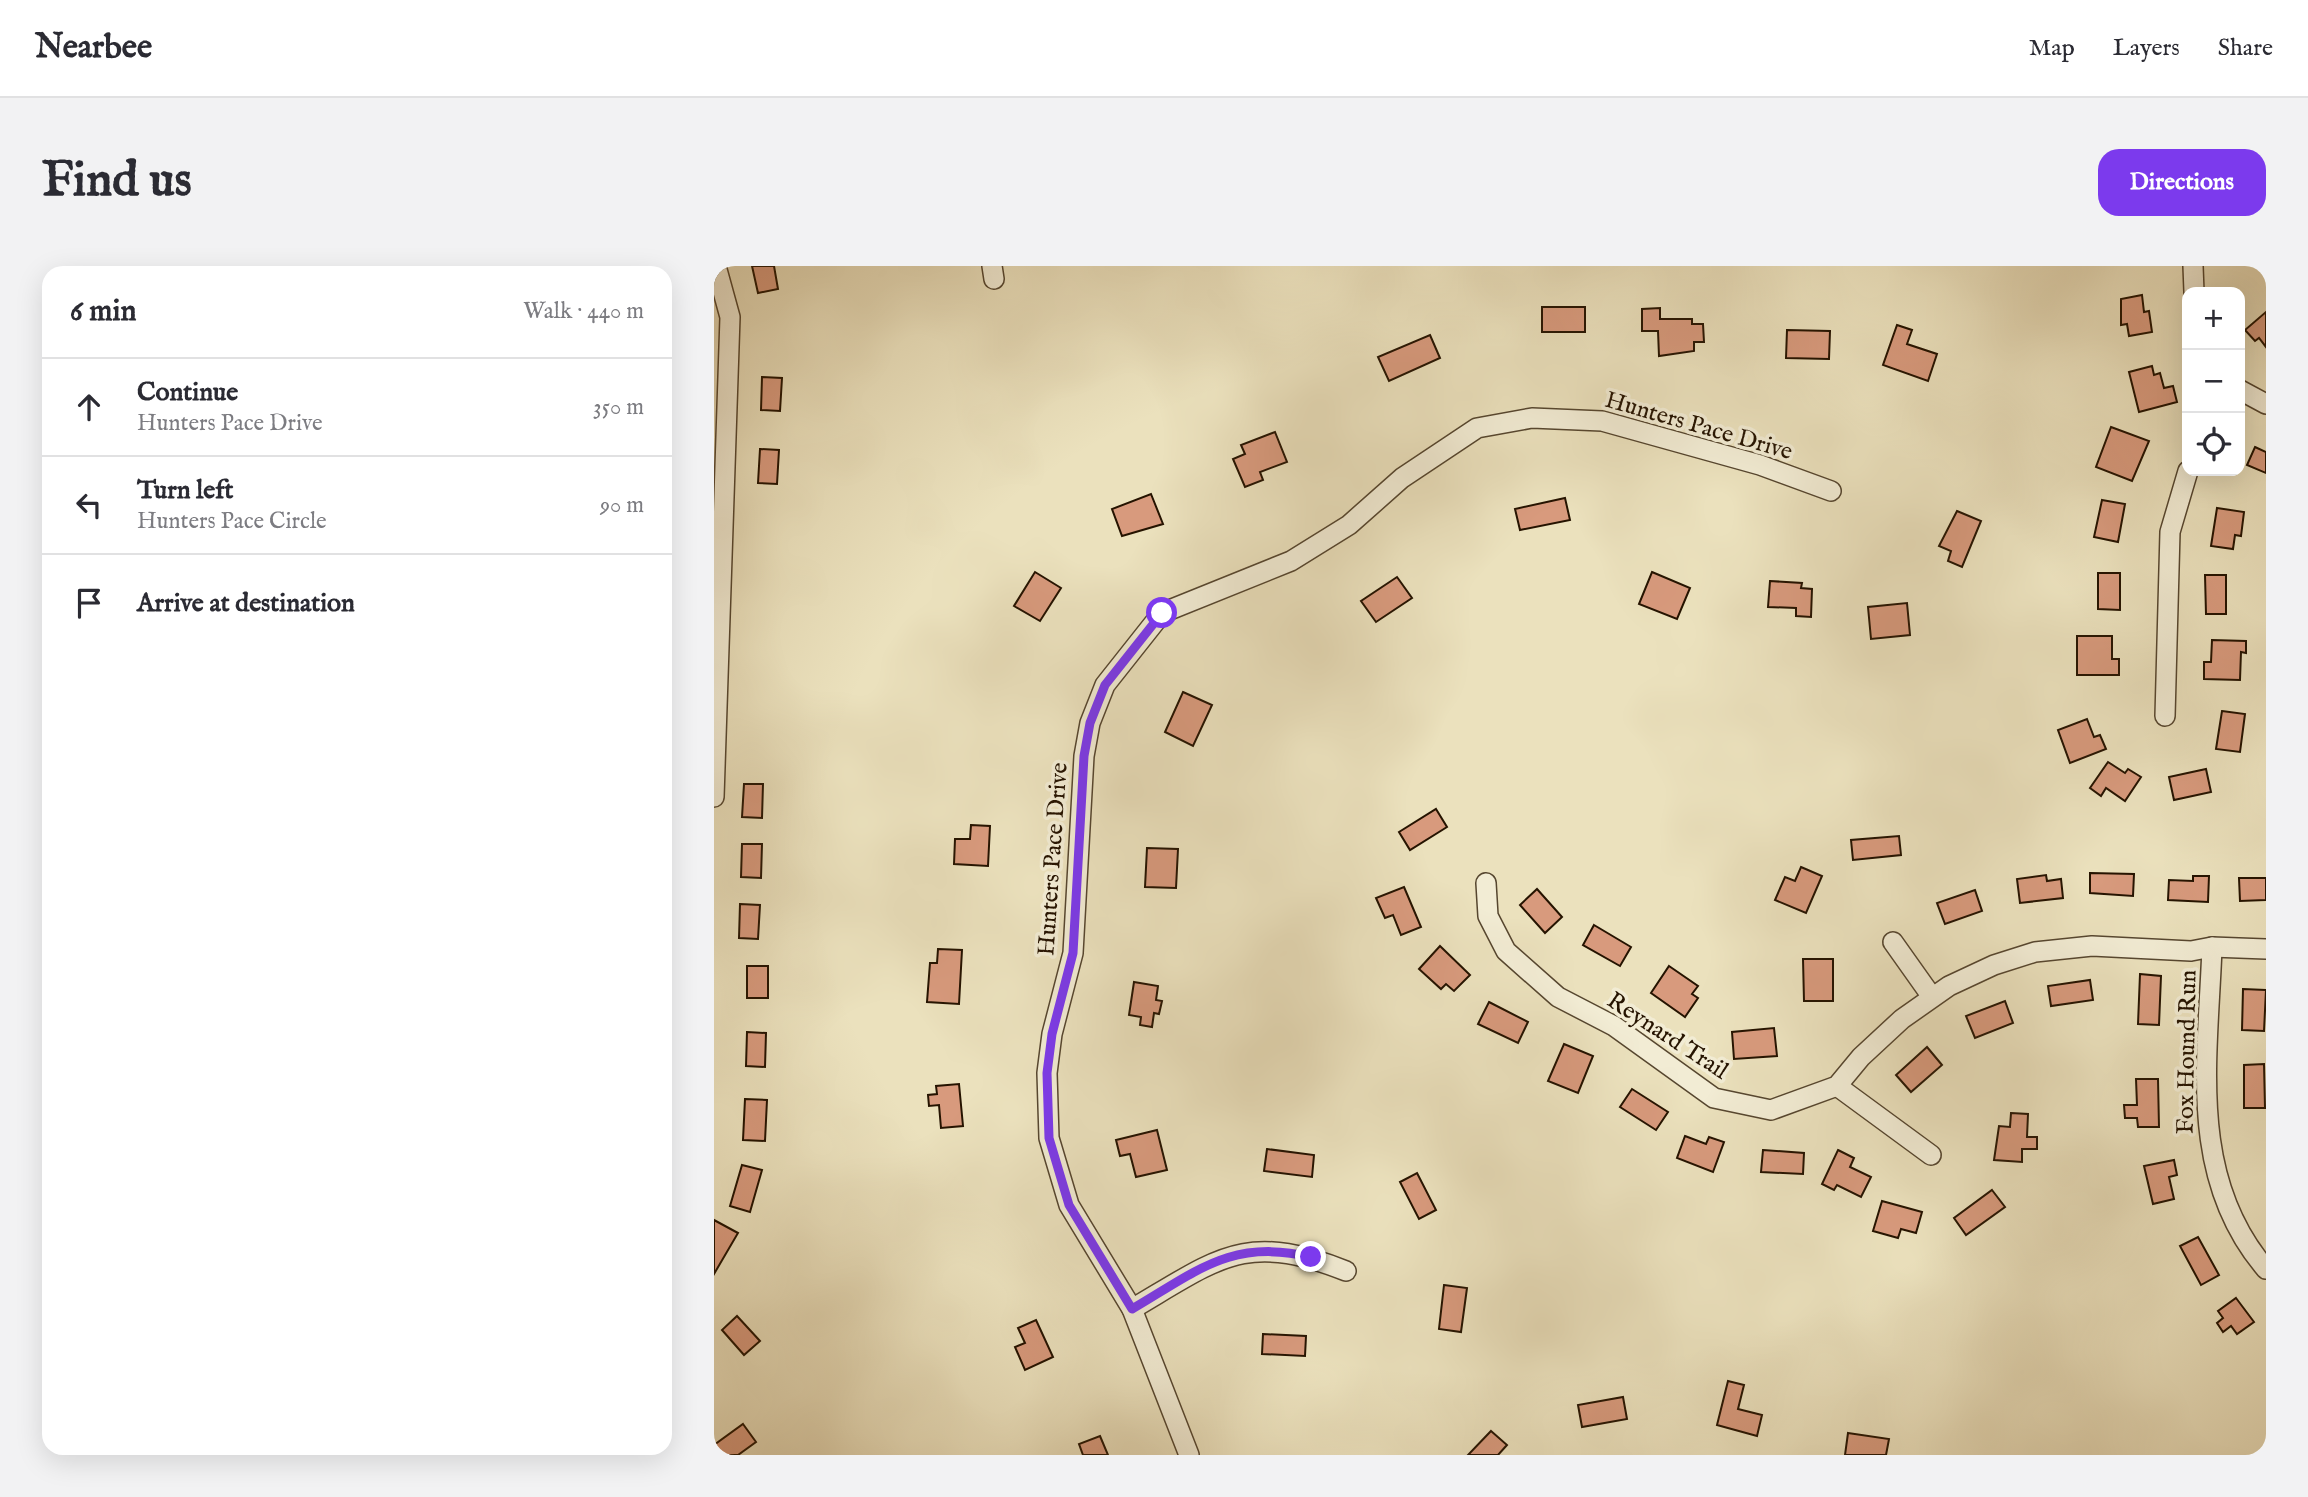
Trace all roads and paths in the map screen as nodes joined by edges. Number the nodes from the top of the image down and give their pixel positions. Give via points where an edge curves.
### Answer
1 (716, 266) edge
2 (2193, 266) edge
3 (2194, 287) edge
4 (2245, 395) edge
5 (2266, 404) edge
6 (2187, 476) edge
7 (1831, 491) dead end
8 (717, 648) edge
9 (2165, 716) dead end
10 (714, 797) edge
11 (1486, 883) dead end
12 (1893, 942) dead end
13 (2212, 947) junction
14 (2266, 949) edge
15 (1932, 997) junction
16 (1837, 1086) junction
17 (1931, 1155) dead end
18 (2266, 1269) edge
19 (1346, 1270) dead end
20 (1132, 1309) junction
21 (1189, 1455) edge

1 - 8 street via 730,317
2 - 3 street
4 - 5 street
6 - 9 street via 2170,532
7 - 20 street, Hunters Pace Drive via 1760,464 1602,421 1532,418 1477,428 1411,471 1349,525 1291,561 1162,613 1138,640 1105,685 1090,723 1084,756 1073,953 1047,1073 1049,1138 1069,1205
8 - 10 street
11 - 16 street, Reynard Trail via 1488,916 1506,951 1558,997 1614,1026 1714,1098 1771,1110
12 - 15 street
13 - 14 street
13 - 15 street via 2191,951 2092,946 2035,952 1994,965
13 - 18 street, Fox Hound Run via 2208,1143 2226,1205
15 - 16 street via 1861,1057
16 - 17 street
19 - 20 street via 1282,1250 1236,1253
20 - 21 street, Hunters Pace Drive

